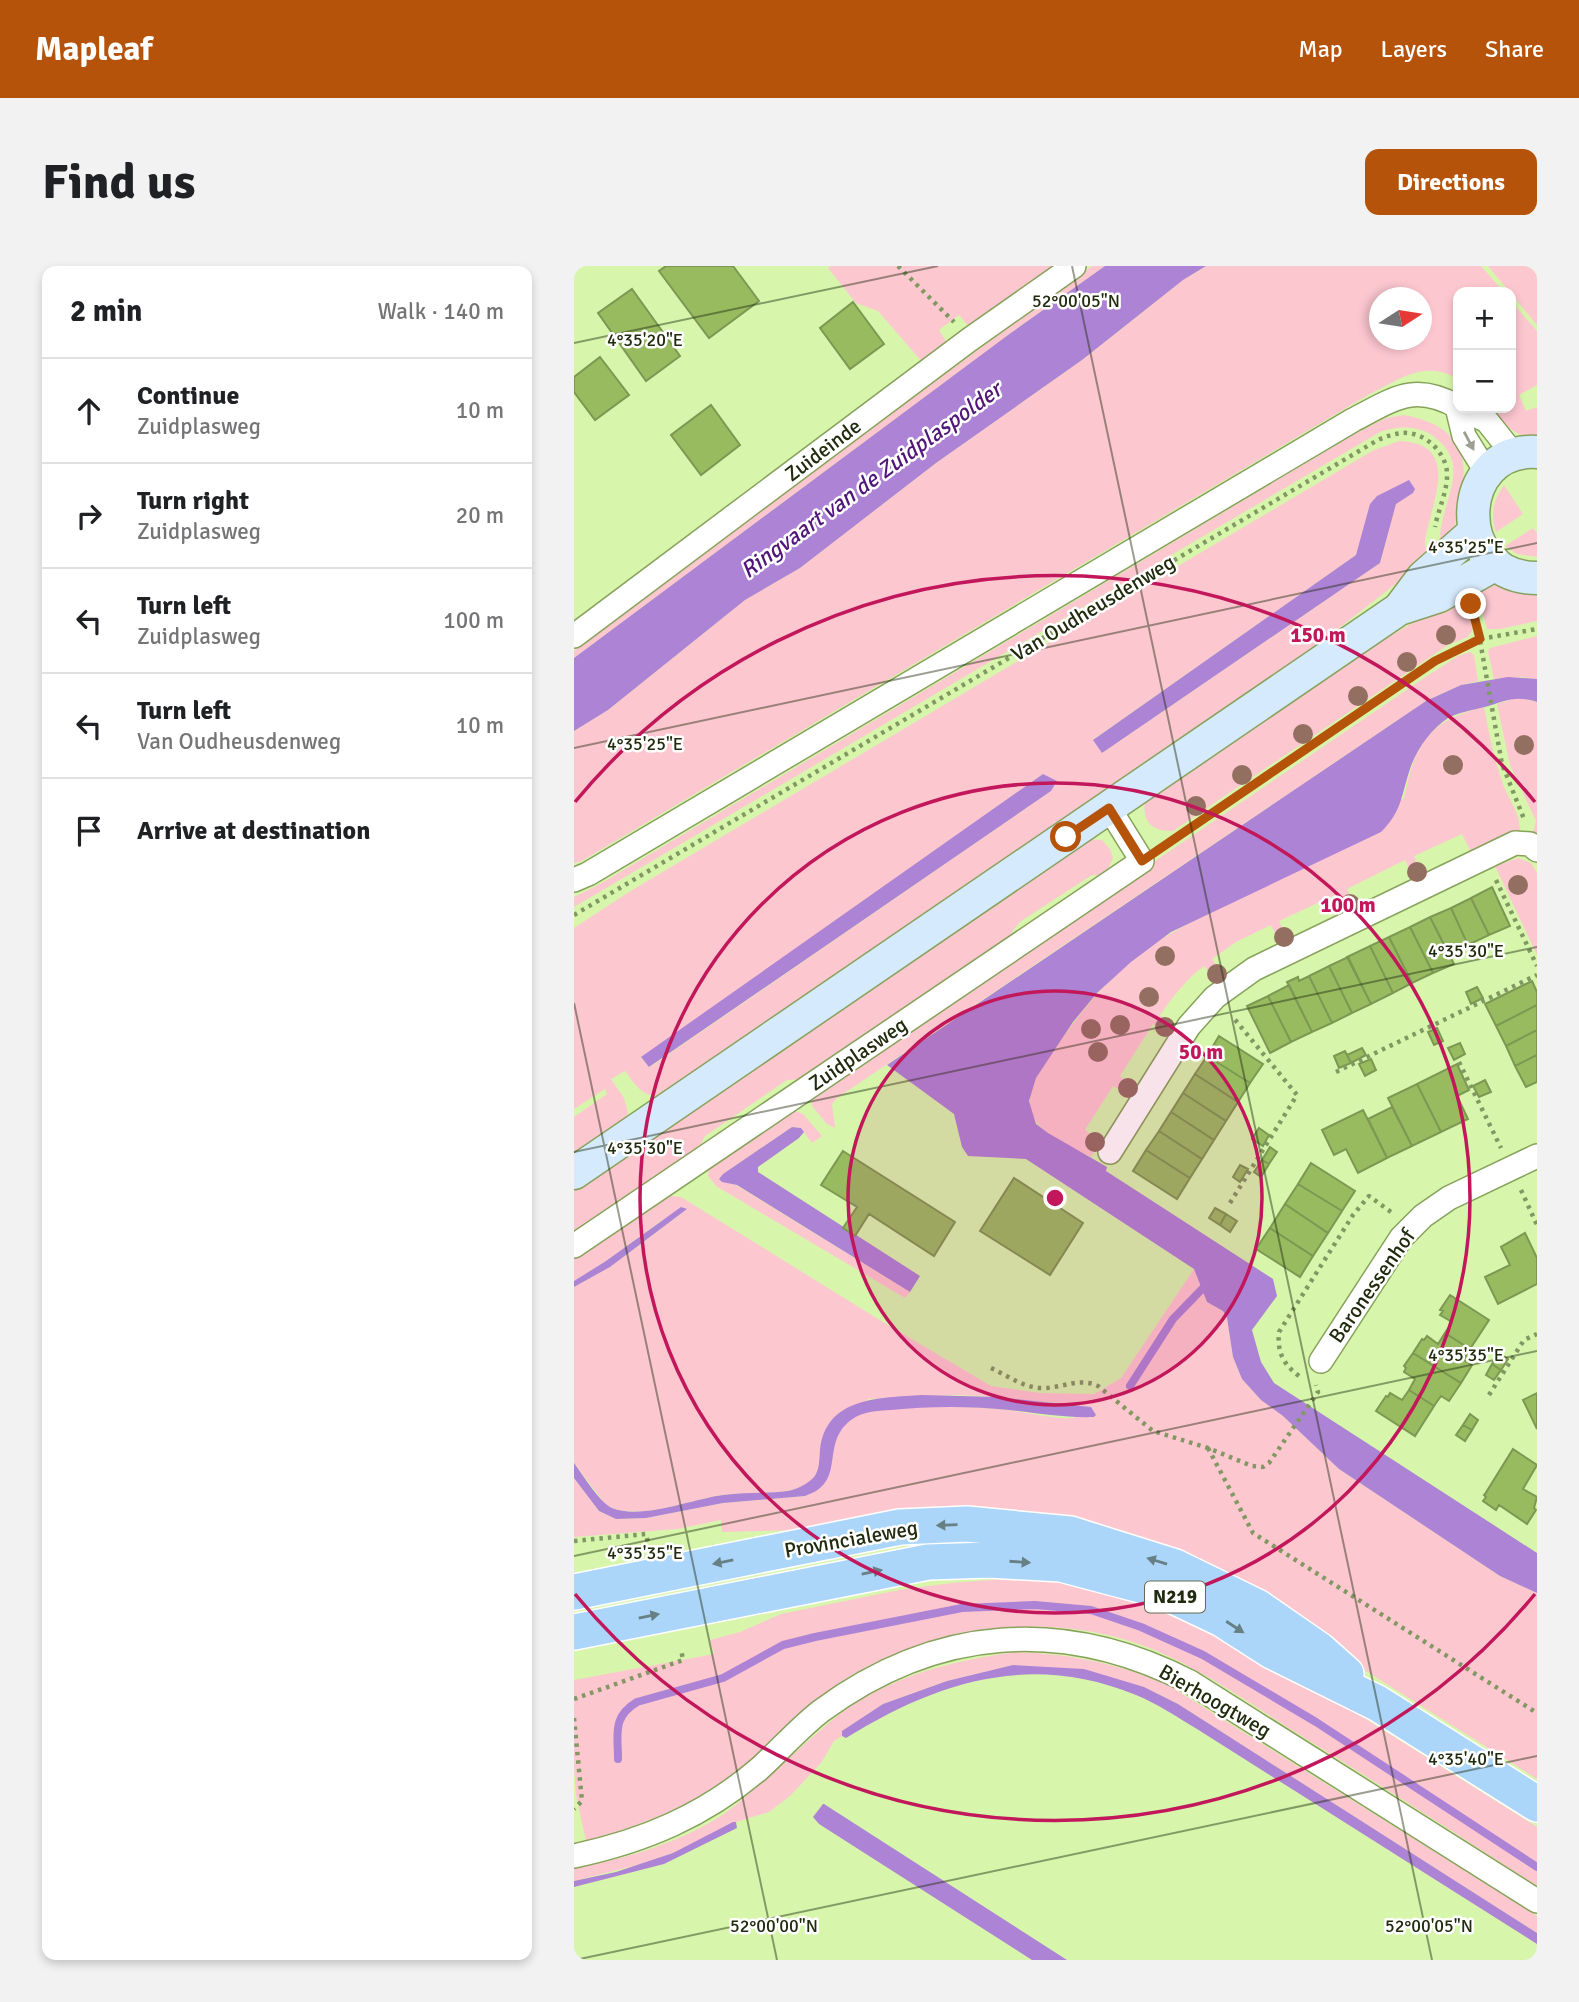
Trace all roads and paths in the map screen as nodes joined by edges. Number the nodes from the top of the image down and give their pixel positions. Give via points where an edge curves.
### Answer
1 (898, 266) edge
2 (1074, 266) edge
3 (969, 340) junction
4 (1453, 404) edge
5 (1459, 413) edge
6 (1470, 413) edge
7 (1525, 453) edge
8 (1487, 473) junction
9 (1474, 532) junction
10 (1496, 564) junction
11 (1450, 572) junction
12 (1537, 578) edge
13 (1537, 629) edge
14 (574, 636) edge
15 (1480, 639) junction
16 (1109, 808) junction
17 (1533, 847) edge
18 (1485, 857) junction
19 (1142, 861) junction
20 (574, 880) edge
21 (574, 915) edge
22 (1537, 966) edge
23 (1537, 975) edge
24 (1215, 997) junction
25 (1459, 1062) dead end
26 (1336, 1072) dead end
27 (1110, 1152) dead end
28 (1537, 1156) edge
29 (1511, 1169) junction
30 (574, 1173) edge
31 (1230, 1203) dead end
32 (1537, 1224) edge
33 (1412, 1227) junction
34 (574, 1246) edge
35 (1537, 1334) edge
36 (1321, 1360) dead end
37 (991, 1368) dead end
38 (1315, 1387) dead end
39 (1489, 1395) dead end
40 (1314, 1396) dead end
41 (1208, 1448) junction
42 (574, 1541) edge
43 (648, 1543) dead end
44 (574, 1592) edge
45 (577, 1632) edge
46 (681, 1649) dead end
47 (574, 1699) edge
48 (1377, 1703) junction
49 (1537, 1713) edge
50 (574, 1718) edge
51 (1537, 1804) edge
52 (574, 1809) edge
53 (574, 1856) edge
54 (1537, 1902) edge

1 - 3 path
2 - 3 street, Zuideinde
3 - 14 street, Zuideinde
4 - 20 street, Van Oudheusdenweg via 1415,393 1353,420
5 -> 8 street via 1464,436
6 - 7 street, Van Oudheusdenweg
7 - 8 main road via 1499,462
8 - 9 main road via 1474,500
9 - 10 main road via 1482,550
9 - 11 main road
10 - 11 main road
10 - 12 main road via 1513,575
11 - 15 path, Van Oudheusdenweg via 1471,604
11 - 16 main road via 1439,596 1399,609
11 - 21 path, Van Oudheusdenweg via 1433,534 1448,476 1446,464 1428,440 1405,432 1387,436
13 - 15 path
15 - 17 path, Van Oudheusdenweg via 1502,764
15 - 19 path via 1435,661
16 - 19 street
16 - 30 main road
17 - 18 street via 1515,843
18 - 22 path
18 - 24 street via 1254,970
19 - 34 street, Zuidplasweg
23 - 26 path
24 - 27 street via 1189,1026
24 - 31 path via 1297,1095
25 - 29 path
28 - 29 street, Baronessenhof
29 - 32 path
29 - 33 street, Baronessenhof via 1449,1198
33 - 36 street, Baronessenhof
33 - 38 path via 1369,1196 1283,1324 1278,1344 1281,1356 1287,1367
35 - 39 path via 1524,1340
37 - 41 path via 1019,1384 1044,1388 1088,1381 1153,1430
40 - 41 path via 1263,1467
41 - 49 path via 1253,1533
42 - 43 path via 646,1534
48 -> 44 main road, Provincialeweg / N219 via 1320,1650 1257,1606 1175,1567 1070,1534 967,1524 900,1527
45 -> 48 main road, Provincialeweg / N219 via 928,1562 1061,1564 1163,1591
46 - 47 path via 683,1660
48 - 51 main road, Provincialeweg / N219
50 - 52 path via 582,1801
53 - 54 street, Bierhoogtweg via 634,1841 678,1823 757,1770 818,1713 897,1667 970,1644 1047,1640 1099,1646 1190,1682

